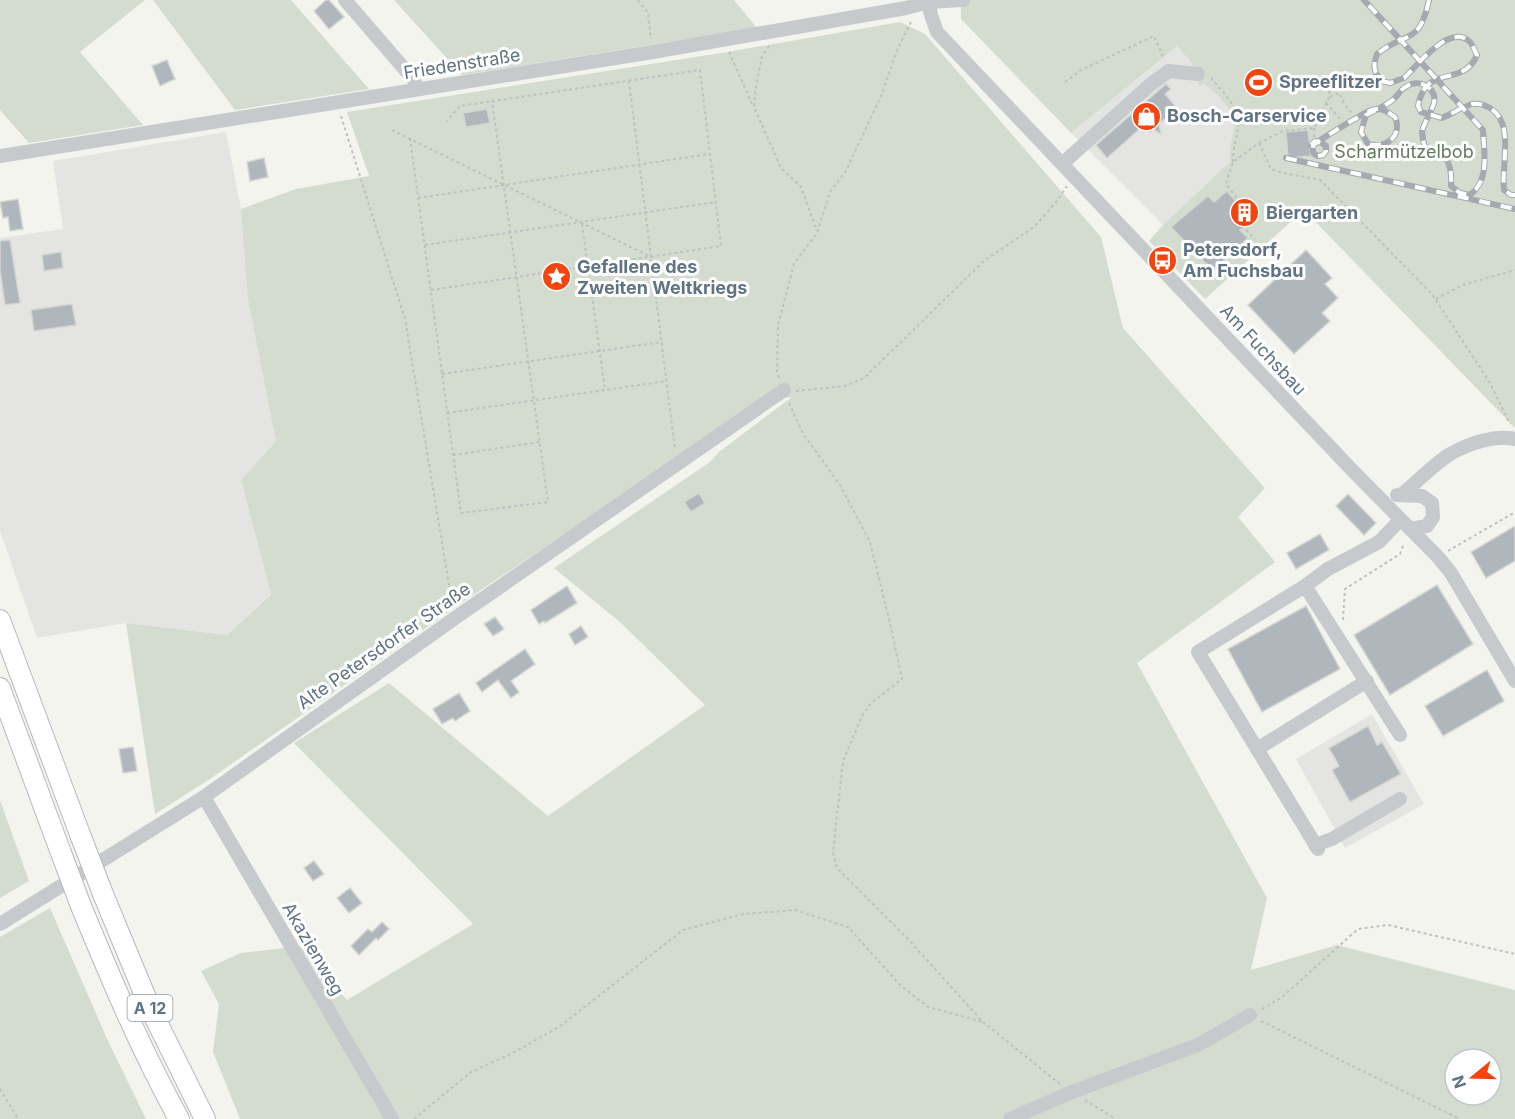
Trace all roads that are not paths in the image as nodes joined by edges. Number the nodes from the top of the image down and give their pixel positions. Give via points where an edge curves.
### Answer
1 (345, 0) edge
2 (963, 0) edge
3 (930, 1) edge
4 (1198, 74) road end
5 (417, 89) junction
6 (0, 156) edge
7 (1062, 164) junction
8 (784, 390) road end
9 (1514, 439) edge
10 (1377, 495) junction
11 (1401, 495) junction
12 (1405, 524) junction
13 (1305, 586) junction
14 (0, 620) edge
15 (1367, 681) junction
16 (1515, 681) edge
17 (0, 688) edge
18 (1400, 735) dead end
19 (1257, 749) junction
20 (204, 797) junction
21 (1400, 799) dead end
22 (0, 924) edge
23 (1250, 1015) road end
24 (178, 1119) edge
25 (205, 1119) edge
26 (392, 1119) edge
27 (1010, 1119) edge

1 - 5 street via 414,80
2 - 3 street, Friedenstraße
3 - 5 street, Friedenstraße via 778,31
3 - 7 street, Am Fuchsbau via 937,32
4 - 7 street via 1169,71
5 - 6 street, Friedenstraße
7 - 10 street, Am Fuchsbau
8 - 20 street, Alte Petersdorfer Straße
9 - 11 street via 1482,441 1451,454
10 - 11 street
10 - 12 street, Am Fuchsbau
11 - 12 street via 1422,496 1432,503 1433,517 1427,526
12 - 13 street
12 - 16 street, Am Fuchsbau via 1451,573
13 - 15 street
13 - 19 street via 1198,652
14 - 25 highway, A 12, bridge via 103,894 151,1010
15 - 18 street
15 - 19 street
17 - 24 highway, A 12, bridge via 120,1002
19 - 21 street via 1317,847
20 - 22 street, Alte Petersdorfer Straße
20 - 26 street, Akazienweg
23 - 27 street via 1198,1046

